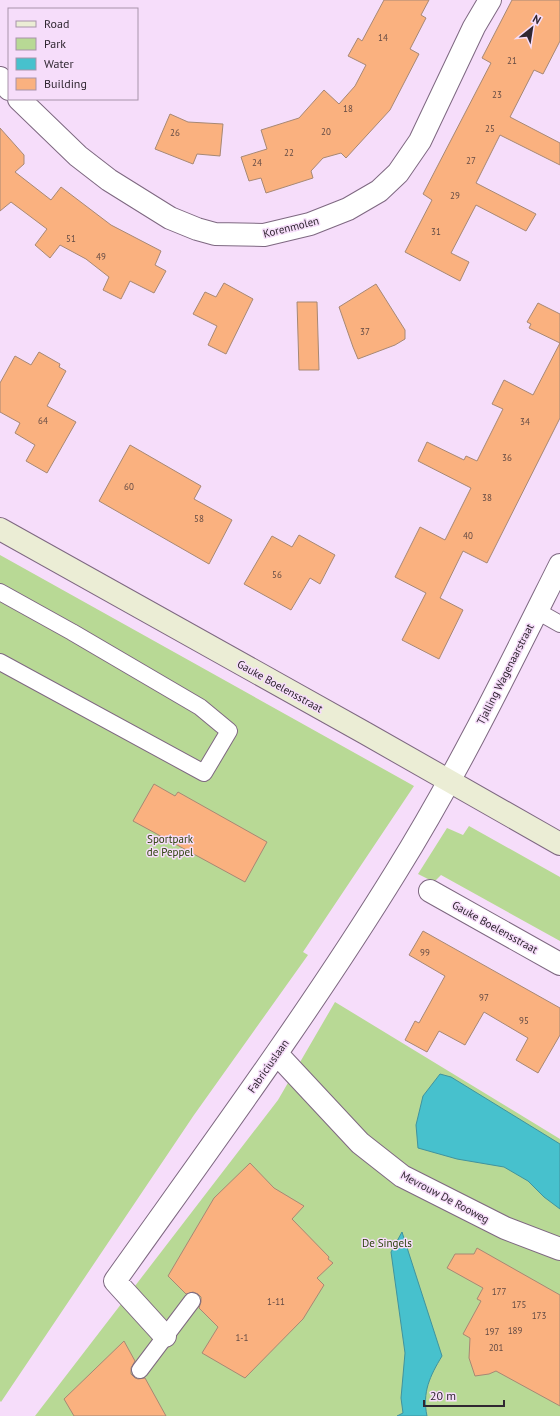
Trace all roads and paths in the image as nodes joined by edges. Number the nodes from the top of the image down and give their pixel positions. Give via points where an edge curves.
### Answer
1 (490, 0) edge
2 (0, 78) edge
3 (8, 88) edge
4 (20, 100) edge
5 (0, 529) edge
6 (560, 565) edge
7 (0, 592) edge
8 (537, 611) junction
9 (560, 624) edge
10 (0, 662) edge
11 (450, 782) junction
12 (560, 844) edge
13 (430, 891) dead end
14 (560, 964) edge
15 (277, 1054) junction
16 (560, 1249) edge
17 (192, 1301) dead end
18 (165, 1336) junction
19 (140, 1370) dead end

1 - 4 street, Korenmolen via 474,27 420,141 398,173 379,191 348,210 310,224 264,235 215,234 170,218 109,180 78,156
2 - 3 street
5 - 11 main road, Gauke Boelensstraat
6 - 8 street, Tjalling Wagenaarstraat
7 - 10 lane via 200,707 228,731 204,773
8 - 9 lane
8 - 11 street, Tjalling Wagenaarstraat
11 - 12 main road, Gauke Boelensstraat
11 - 15 street, Fabriciuslaan via 396,872
13 - 14 street, Gauke Boelensstraat
15 - 16 street, Mevrouw De Rooweg via 360,1143 402,1176 505,1228
15 - 18 street, Fabriciuslaan via 115,1281
17 - 18 lane
18 - 19 lane

